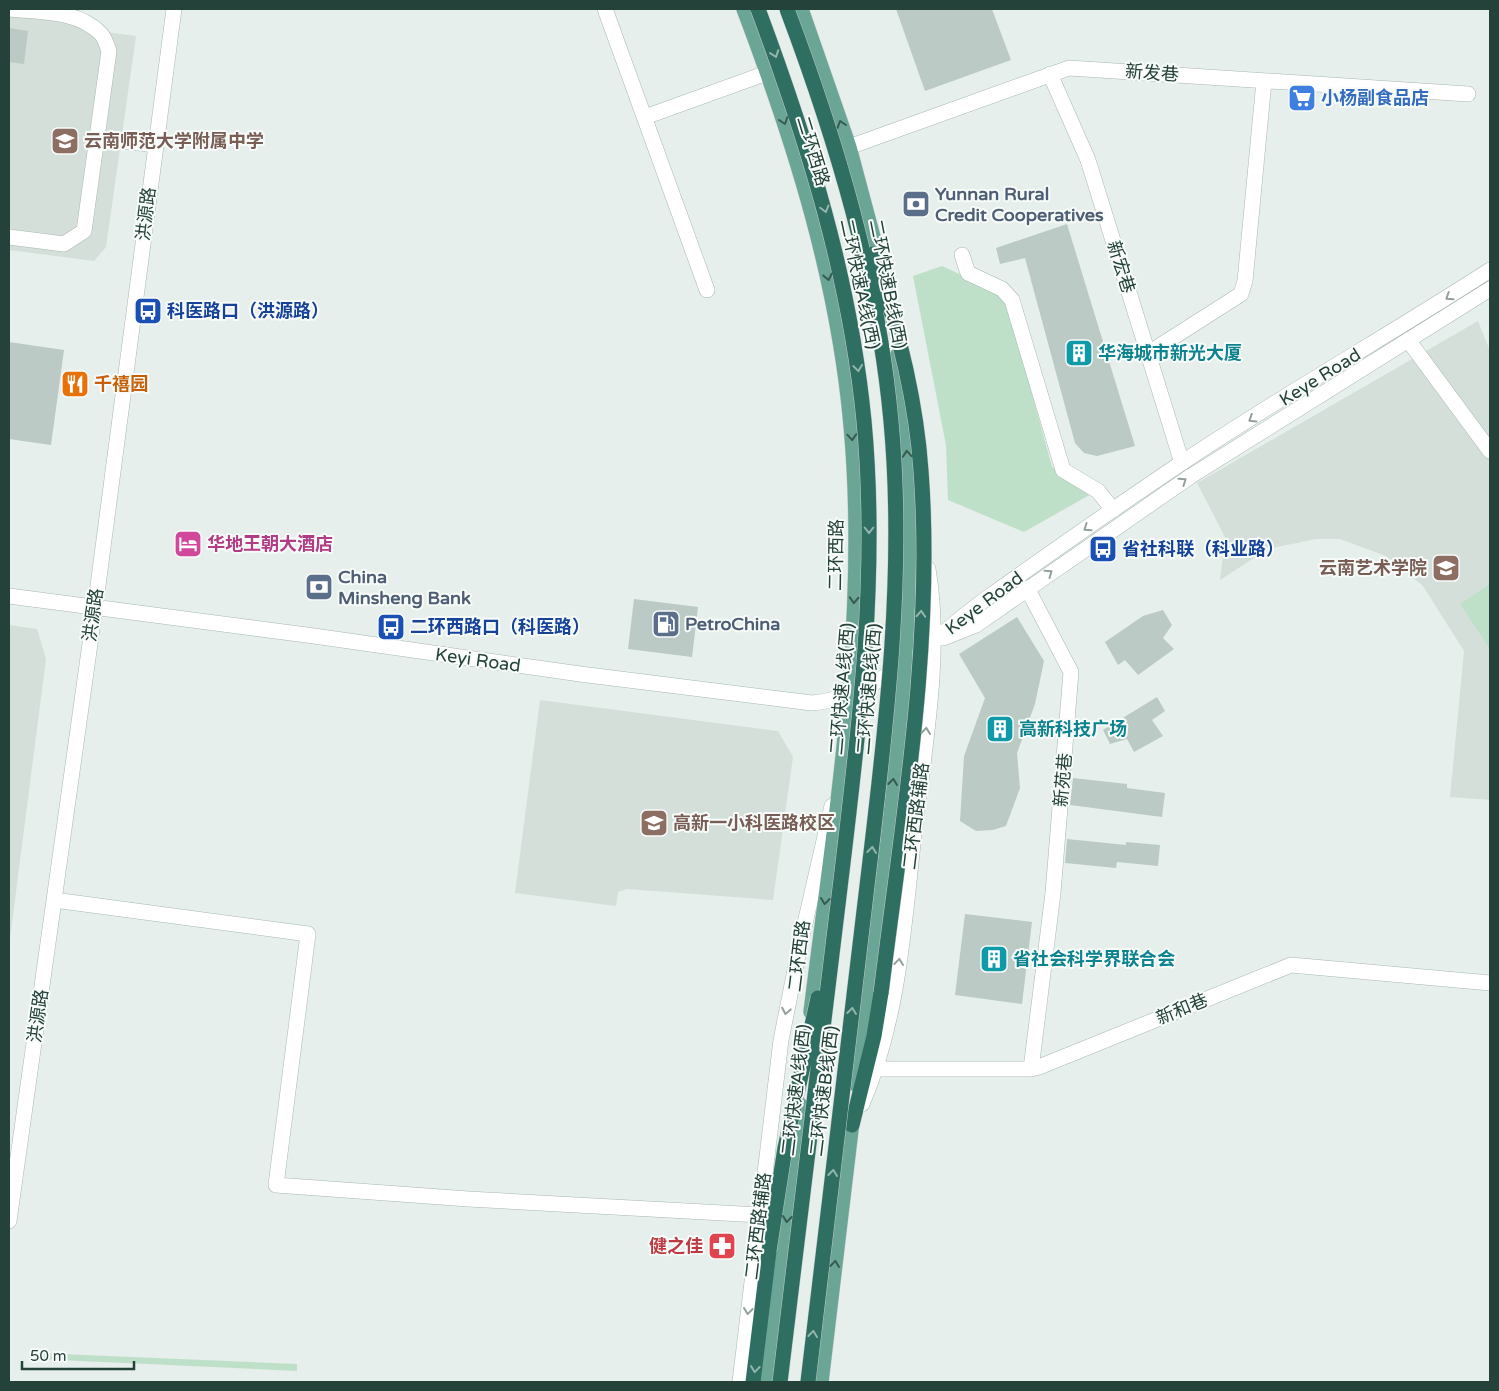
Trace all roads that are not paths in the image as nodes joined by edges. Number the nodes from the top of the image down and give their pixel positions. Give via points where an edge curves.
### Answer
1 (9, 9) edge
2 (174, 9) edge
3 (605, 9) edge
4 (744, 9) edge
5 (758, 9) edge
6 (787, 9) edge
7 (801, 9) edge
8 (767, 73) junction
9 (1050, 74) junction
10 (1264, 80) junction
11 (1468, 94) dead end
12 (645, 118) junction
13 (98, 138) junction
14 (155, 144) junction
15 (849, 147) junction
16 (846, 183) junction
17 (9, 237) edge
18 (962, 255) dead end
19 (1490, 270) edge
20 (1490, 289) edge
21 (707, 290) dead end
22 (1408, 340) junction
23 (1147, 354) junction
24 (1490, 451) edge
25 (1182, 463) junction
26 (909, 502) junction
27 (1113, 510) junction
28 (1028, 588) junction
29 (9, 596) edge
30 (94, 608) junction
31 (933, 643) junction
32 (904, 664) junction
33 (848, 696) junction
34 (840, 776) junction
35 (54, 900) junction
36 (838, 904) junction
37 (1490, 983) edge
38 (876, 1069) junction
39 (1031, 1069) junction
40 (852, 1125) junction
41 (760, 1215) junction
42 (9, 1221) edge
43 (740, 1382) edge
44 (753, 1382) edge
45 (767, 1382) edge
46 (780, 1382) edge
47 (808, 1382) edge
48 (821, 1382) edge

1 - 13 street via 67,16 88,23 102,35 109,51
2 - 14 street, 洪源路
3 - 12 street
4 - 8 main road, 二环西路
5 -> 36 highway, 二环快速A线(西), bridge via 800,128 834,243 853,338 864,423 869,522 867,626
6 - 16 highway, 二环快速B线(西), bridge
15 -> 7 main road, 二环西路
8 - 12 street
8 -> 33 main road, 二环西路 via 821,246 845,374 853,450 856,532
9 - 10 street, 新发巷 via 1069,68
9 - 15 street, 新发巷
9 - 23 street, 新宏巷 via 1088,160
10 - 11 street, 新发巷
10 - 23 street via 1245,281 1241,294
12 - 21 street
13 - 14 street
13 - 17 street via 84,231 64,244
14 - 30 street, 洪源路
26 -> 15 main road, 二环西路 via 904,419 893,331 880,260
40 -> 16 highway, bridge via 881,994 917,674 923,502 918,438 900,348 879,270
47 -> 16 highway, 二环快速B线(西), bridge via 880,780 895,594 895,475 886,377 872,289
18 - 27 street via 968,273 1002,290 1012,300 1063,470 1098,491
19 -> 25 street, Keye Road
20 - 22 street, Keye Road
22 - 24 street
28 -> 22 street, Keye Road via 1191,476
23 - 25 street, 新宏巷
25 - 27 street, Keye Road
26 - 31 street, 二环西路辅路 via 930,581
26 - 32 main road, 二环西路 via 909,587
27 -> 31 street, Keye Road via 967,612
28 - 31 street, Keye Road via 976,625
28 - 39 street, 新苑巷 via 1071,672 1053,893
29 - 30 street, Keyi Road
30 - 33 street, Keyi Road via 812,703
30 - 35 street, 洪源路
31 - 32 street, Keyi Road
38 -> 31 street, 二环西路辅路 via 895,995
32 - 33 street, Keyi Road
40 -> 32 main road, 二环西路
33 - 34 main road, 二环西路
34 -> 41 street, 二环西路辅路 via 785,1018
34 -> 45 main road, 二环西路
35 - 41 street via 308,934 276,1185
35 - 42 street, 洪源路
36 -> 44 highway, bridge via 780,1171
36 - 46 highway, 二环快速A线(西), bridge
37 - 39 street, 新和巷 via 1291,965
38 - 39 street, 新和巷
38 - 40 street, 二环西路辅路
48 -> 40 main road, 二环西路
41 -> 43 street, 二环西路辅路

